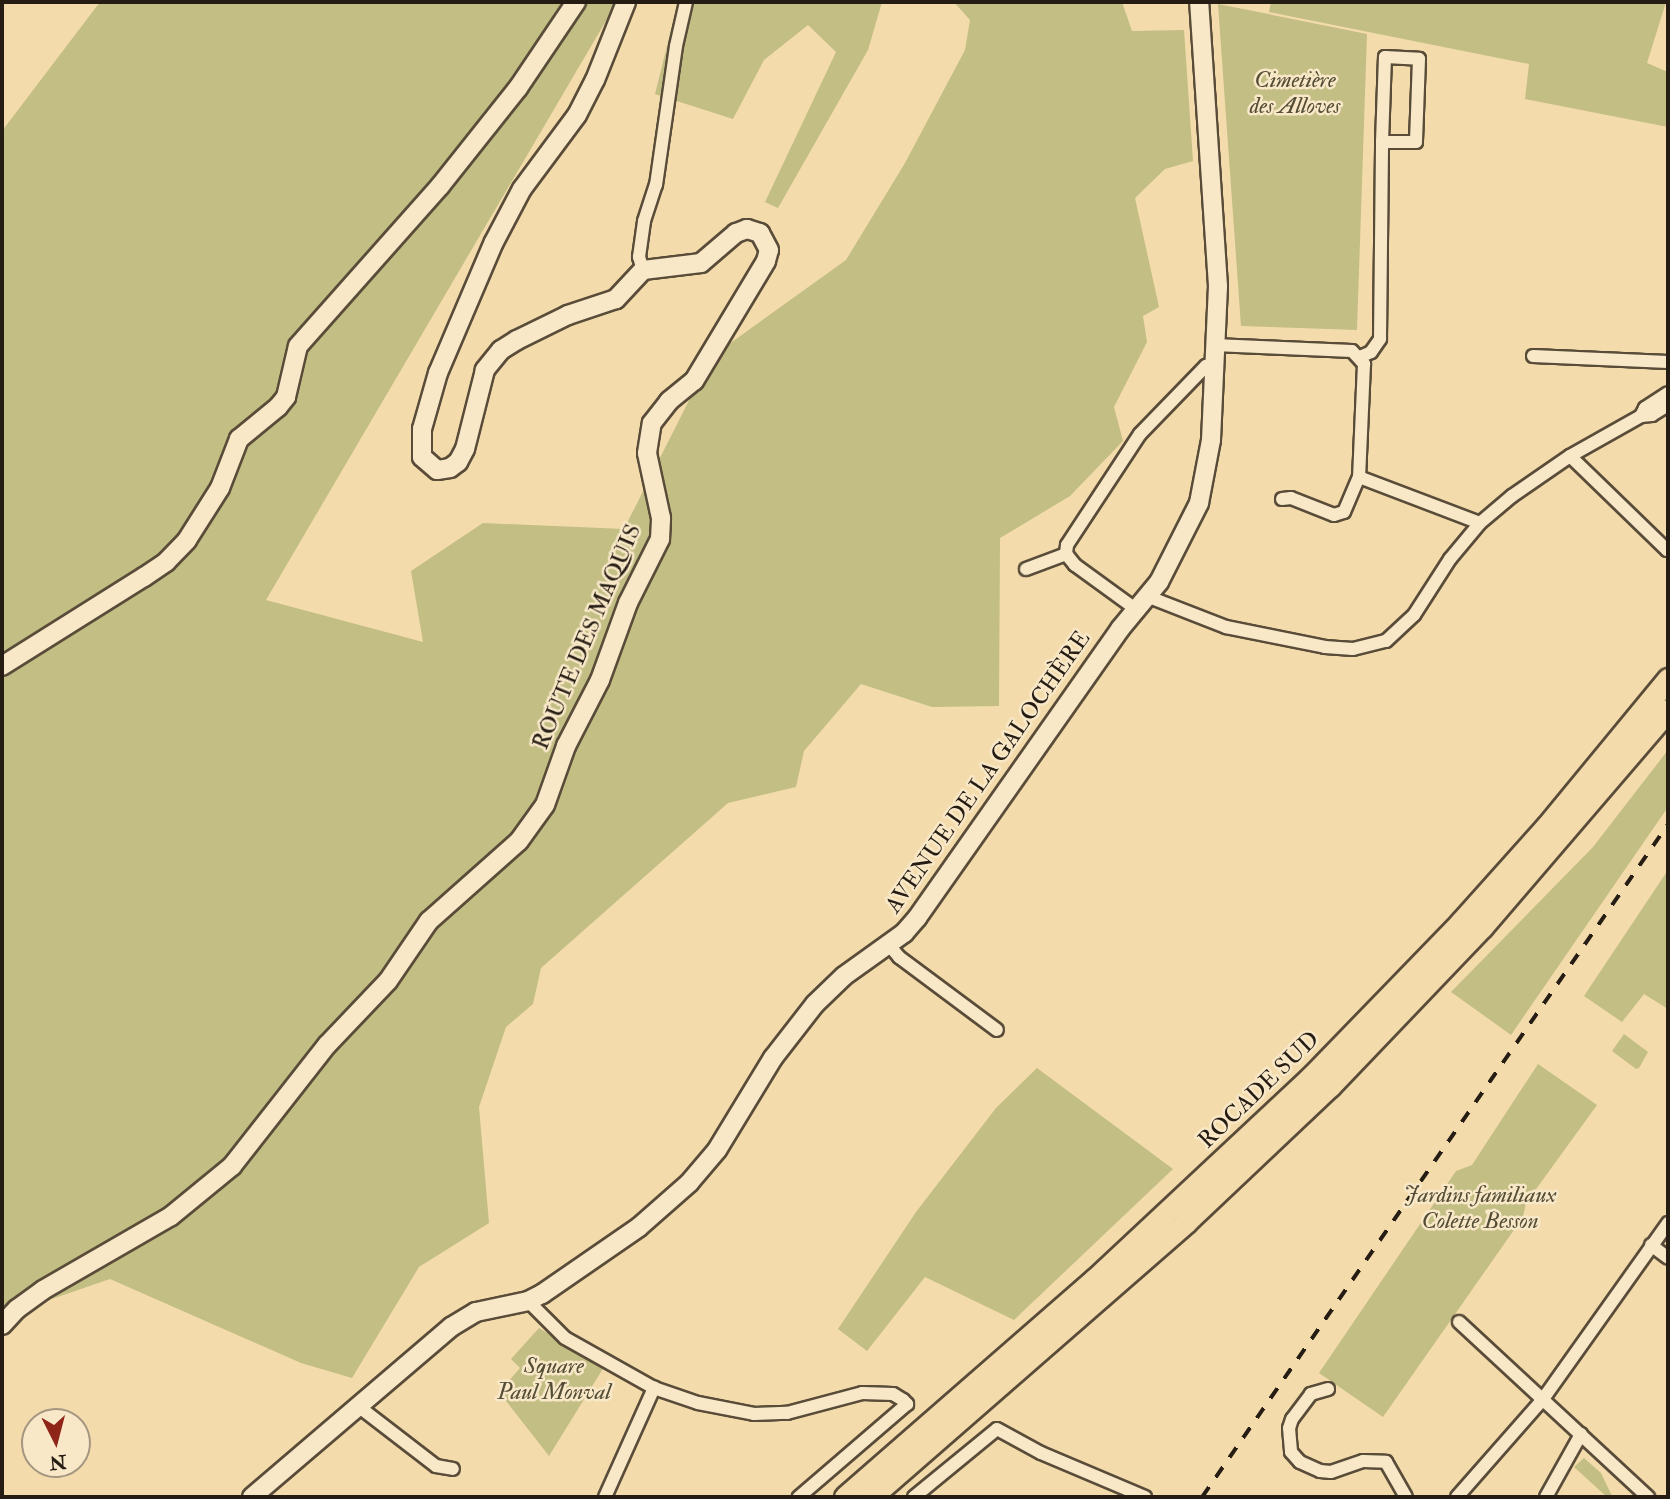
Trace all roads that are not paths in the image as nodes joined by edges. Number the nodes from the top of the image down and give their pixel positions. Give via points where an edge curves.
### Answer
1 (576, 2) edge
2 (626, 2) edge
3 (686, 2) edge
4 (1199, 2) edge
5 (1382, 142) junction
6 (643, 270) junction
7 (1214, 345) junction
8 (1533, 356) dead end
9 (1360, 357) junction
10 (1668, 362) edge
11 (1213, 364) junction
12 (1668, 393) edge
13 (1668, 405) edge
14 (1641, 416) junction
15 (1570, 456) junction
16 (1359, 477) junction
17 (1282, 499) dead end
18 (1480, 523) junction
19 (1668, 548) edge
20 (1066, 554) junction
21 (1026, 569) dead end
22 (1143, 604) junction
23 (2, 666) edge
24 (1668, 679) edge
25 (1668, 710) edge
26 (889, 945) junction
27 (997, 1030) dead end
28 (1668, 1223) edge
29 (1651, 1245) junction
30 (1668, 1258) edge
31 (528, 1301) junction
32 (1459, 1322) dead end
33 (2, 1325) edge
34 (654, 1388) junction
35 (1328, 1389) dead end
36 (1543, 1399) junction
37 (358, 1406) junction
38 (1581, 1434) junction
39 (453, 1469) dead end
40 (252, 1497) edge
41 (605, 1497) edge
42 (799, 1497) edge
43 (845, 1497) edge
44 (871, 1497) edge
45 (914, 1497) edge
46 (1145, 1497) edge
47 (1406, 1497) edge
48 (1457, 1497) edge
49 (1546, 1497) edge
50 (1648, 1497) edge

1 - 23 street via 518,88 440,186 298,346 286,397 239,439 220,488 187,540 144,577
2 - 6 street via 584,102 506,217 455,330 422,429 420,448 428,464 441,470 458,462 482,377 501,350 568,316 617,299
3 - 6 street via 656,185 640,245
4 - 7 street, AVENUE DE LA GALOCHÈRE via 1217,274
5 - 5 street via 1385,57 1419,59 1416,142
5 - 9 street via 1380,340
6 - 33 street, ROUTE DES MAQUIS via 701,263 747,229 760,233 769,250 694,381 669,401 652,423 647,453 662,519 660,539 628,603 606,665 537,819 519,842 429,921 388,981 327,1045 262,1131 214,1183 171,1216 27,1301
7 - 9 street via 1341,349
7 - 11 street, AVENUE DE LA GALOCHÈRE
8 - 10 street
9 - 16 street via 1364,374
11 - 20 street via 1140,434 1067,545
11 - 22 street, AVENUE DE LA GALOCHÈRE via 1206,479 1189,528
12 - 14 street
13 - 14 street
14 - 15 street
15 - 18 street
15 - 19 street
16 - 17 street via 1344,512 1334,515 1291,498
16 - 18 street
18 - 22 street via 1403,627 1369,647 1325,647 1261,635
20 - 21 street
20 - 22 street via 1075,565
22 - 26 street, AVENUE DE LA GALOCHÈRE via 1051,724 917,918
24 - 43 highway, ROCADE SUD via 1461,922 1311,1077 1095,1279
25 - 44 highway, ROCADE SUD via 1482,928 1330,1086 1176,1231
26 - 27 street
26 - 31 street, AVENUE DE LA GALOCHÈRE via 844,976 815,1004 773,1058 716,1150 676,1195 622,1238
28 - 29 street
29 - 30 street
29 - 36 street
31 - 34 street via 565,1338
31 - 37 street, AVENUE DE LA GALOCHÈRE via 484,1308 465,1318
32 - 36 street
34 - 41 street
34 - 42 street via 698,1403 754,1413 788,1413 862,1393 893,1394 907,1404
35 - 47 street via 1311,1394 1292,1419 1292,1452 1308,1468 1320,1471 1371,1460 1386,1462
36 - 38 street
36 - 48 street
37 - 39 street via 436,1466
37 - 40 street, AVENUE DE LA GALOCHÈRE
38 - 49 street
38 - 50 street
45 - 46 street via 997,1429

